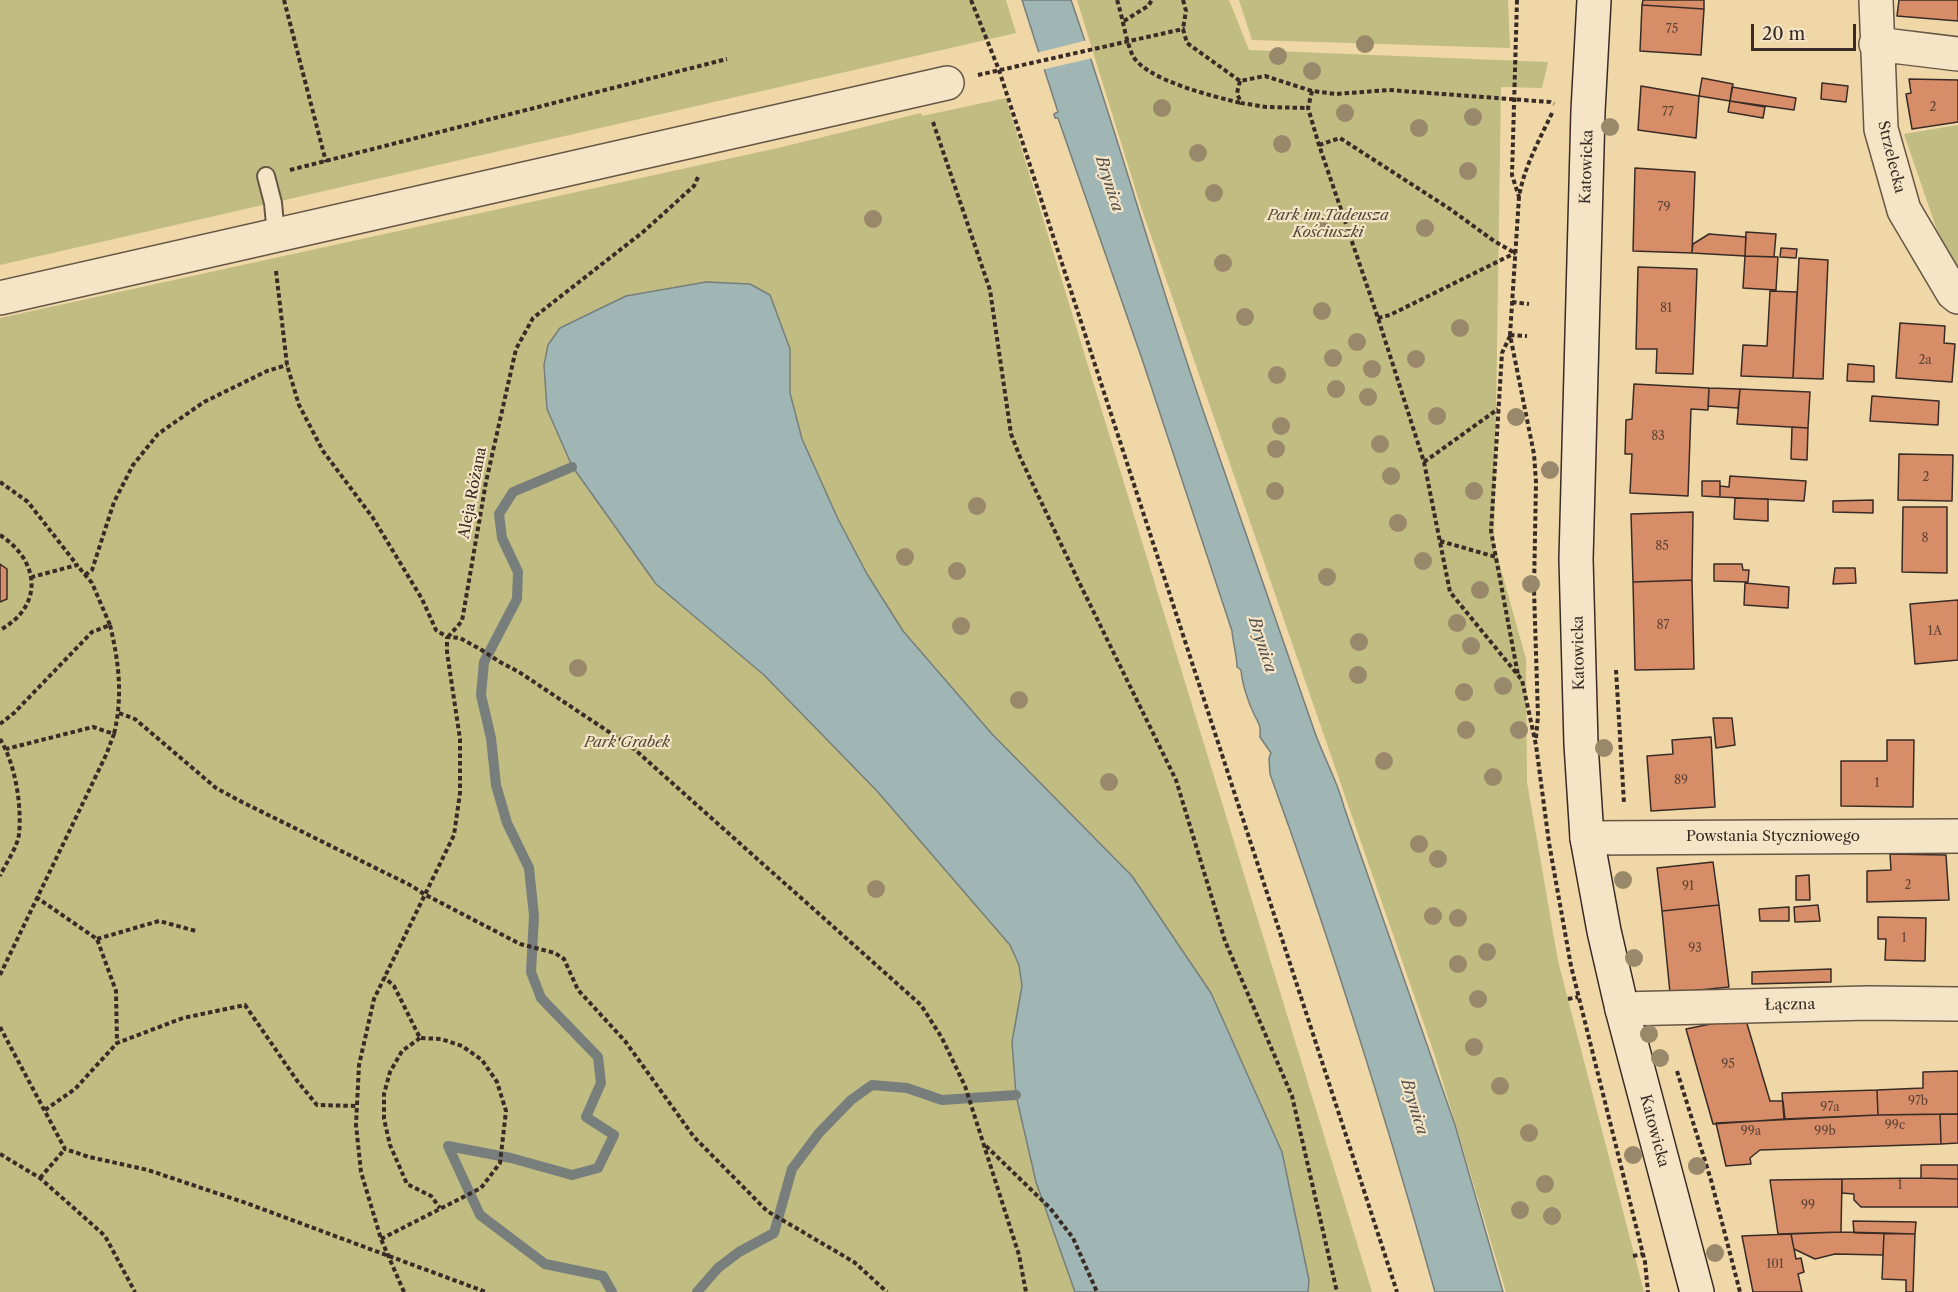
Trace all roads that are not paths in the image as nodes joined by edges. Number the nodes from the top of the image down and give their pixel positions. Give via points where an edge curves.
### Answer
1 (1594, 0) edge
2 (1876, 0) edge
3 (1876, 44) junction
4 (1958, 54) edge
5 (935, 85) road end
6 (266, 176) road end
7 (276, 235) junction
8 (1958, 297) edge
9 (0, 298) edge
10 (1958, 836) edge
11 (1587, 838) junction
12 (1958, 1004) edge
13 (1622, 1009) junction
14 (1697, 1292) edge

1 - 11 street, Katowicka via 1576,559
2 - 3 street, Strzelecka
3 - 4 street
3 - 8 street, Strzelecka via 1881,129 1904,210
5 - 7 street
6 - 7 lane
7 - 9 street
10 - 11 street, Powstania Styczniowego
11 - 13 street, Katowicka
12 - 13 street, Łączna
13 - 14 street, Katowicka

